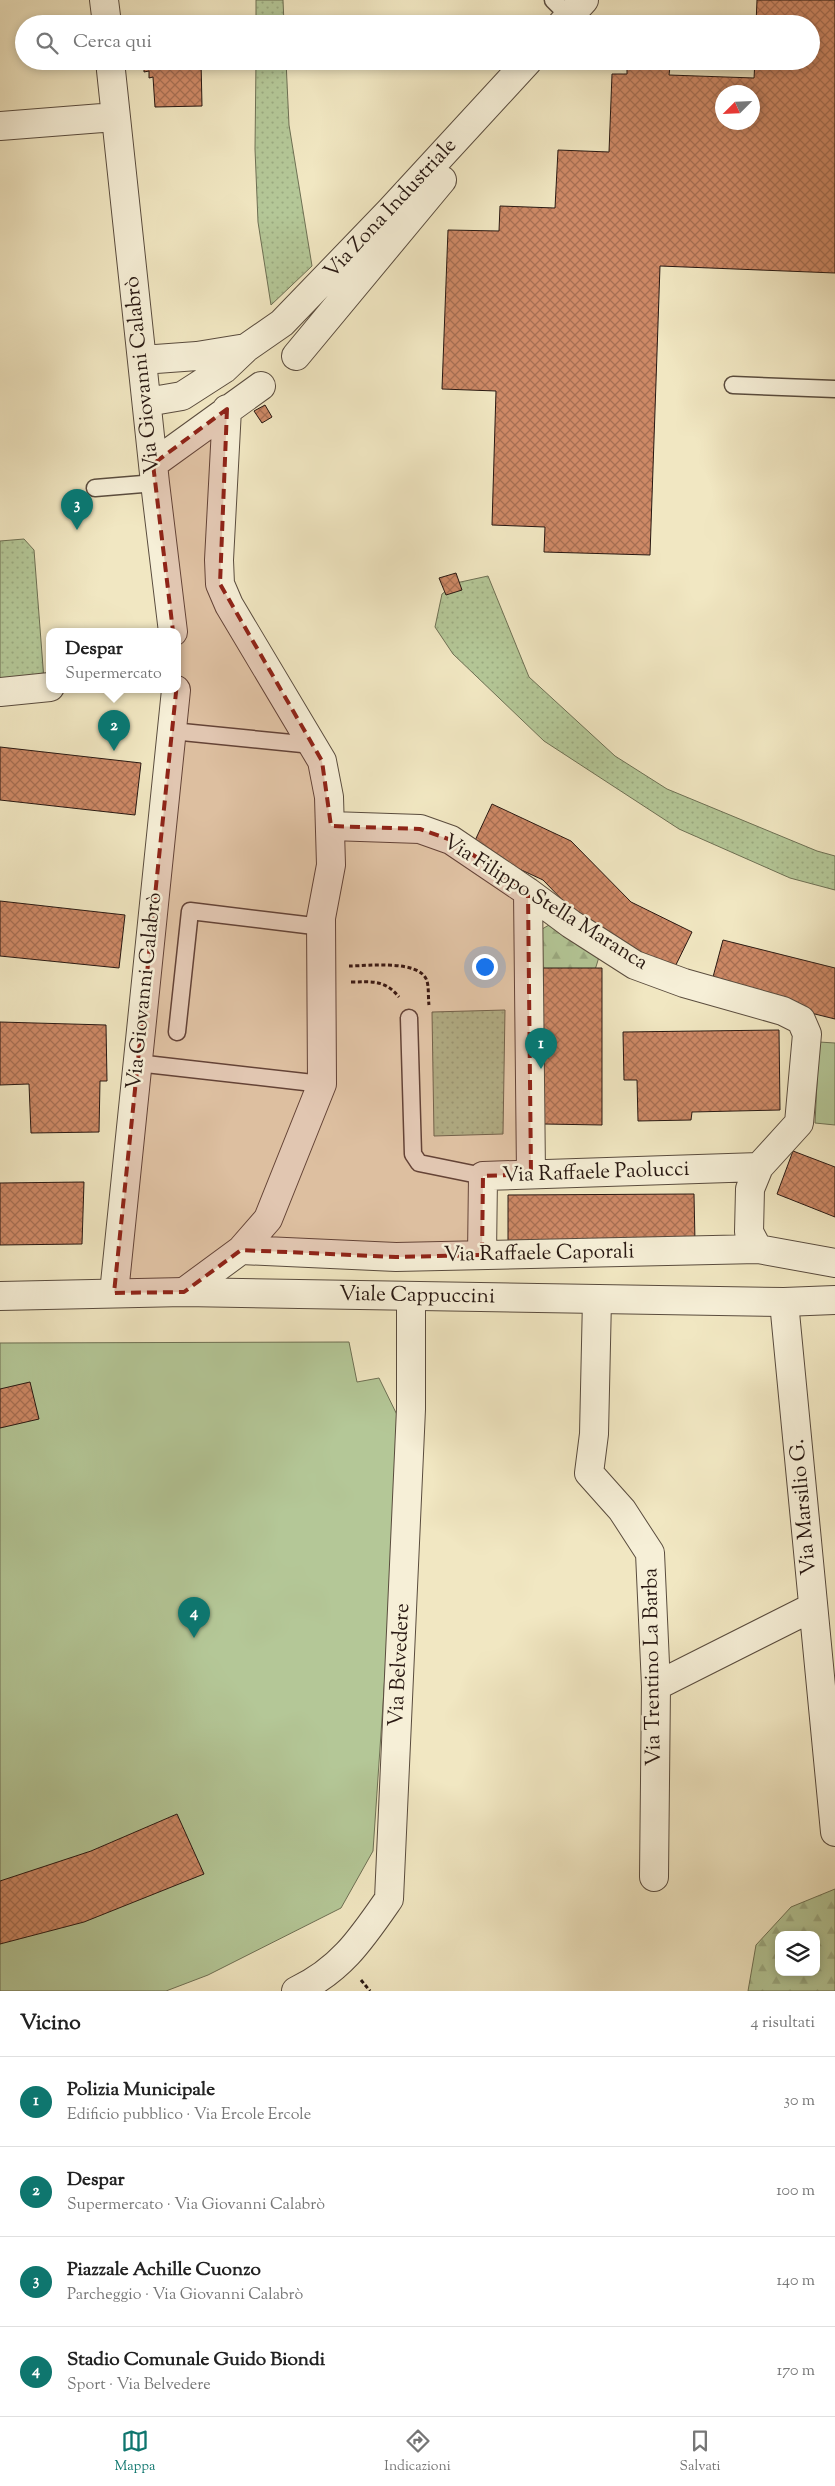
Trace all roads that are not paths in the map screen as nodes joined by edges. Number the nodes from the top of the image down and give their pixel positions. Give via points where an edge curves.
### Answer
1 (104, 0) edge
2 (106, 15) edge
3 (111, 70) edge
4 (520, 70) edge
5 (115, 117) junction
6 (0, 126) edge
7 (445, 152) junction
8 (246, 348) junction
9 (296, 356) dead end
10 (142, 360) junction
11 (733, 385) dead end
12 (261, 386) dead end
13 (835, 389) edge
14 (147, 402) junction
15 (227, 409) junction
16 (154, 474) junction
17 (95, 488) dead end
18 (173, 628) edge
19 (46, 687) edge
20 (0, 692) edge
21 (176, 693) edge
22 (172, 731) junction
23 (312, 745) junction
24 (331, 826) junction
25 (528, 892) junction
26 (322, 927) junction
27 (407, 1013) road end
28 (177, 1032) dead end
29 (137, 1063) junction
30 (322, 1084) junction
31 (759, 1167) junction
32 (530, 1174) junction
33 (483, 1176) junction
34 (758, 1249) junction
35 (241, 1250) junction
36 (482, 1255) junction
37 (835, 1264) edge
38 (184, 1292) junction
39 (114, 1293) junction
40 (0, 1296) edge
41 (411, 1297) junction
42 (597, 1299) junction
43 (835, 1300) edge
44 (784, 1302) junction
45 (813, 1607) junction
46 (656, 1686) junction
47 (835, 1832) edge
48 (654, 1877) dead end
49 (296, 1991) edge

1 - 2 street
3 - 5 street, Via Giovanni Calabrò
4 - 7 street, Via Zona Industriale
5 - 6 street
5 - 10 street, Via Giovanni Calabrò
7 - 8 street, Via Zona Industriale via 282,322
7 - 9 street via 450,162 446,177
8 - 10 street, Via Zona Industriale
8 - 14 street, Via Zona Industriale via 224,368 182,396
10 - 14 street, Via Giovanni Calabrò
11 - 13 lane
12 - 15 street
14 - 16 street, Via Giovanni Calabrò
15 - 16 street
15 - 23 street via 220,584 229,605
16 - 17 lane
16 - 18 street, Via Giovanni Calabrò
19 - 20 street
21 - 22 street, Via Giovanni Calabrò
22 - 23 lane
22 - 29 street, Via Giovanni Calabrò
23 - 24 street via 322,761
24 - 25 street, Via Filippo Stella Maranca via 420,830 451,840
24 - 26 street via 331,865
25 - 31 street, Via Filippo Stella Maranca via 635,965 684,983 783,1011 801,1020 807,1034 799,1123
25 - 32 street
26 - 28 lane via 190,911
26 - 30 street via 332,974
27 - 33 lane via 413,1154 418,1163
29 - 30 lane
29 - 39 street, Via Giovanni Calabrò
30 - 35 street via 268,1220
31 - 32 street, Via Raffaele Paolucci
31 - 34 street, Via Filippo Stella Maranca via 750,1188 749,1232
32 - 33 street, Via Raffaele Paolucci
33 - 36 street, Via Raffaele Paolucci
34 - 36 street, Via Raffaele Caporali
34 - 37 street, Via Raffaele Caporali
35 - 36 street, Via Raffaele Caporali via 396,1257
35 - 38 street
38 - 39 street, Viale Cappuccini
38 - 41 street, Viale Cappuccini
39 - 40 street, Viale Cappuccini
41 - 42 street, Viale Cappuccini
41 - 49 street, Via Belvedere via 411,1409 389,1899 355,1948 314,1982
42 - 44 street, Viale Cappuccini
42 - 46 street, Via Trentino La Barba via 594,1434 589,1473 622,1510 650,1553
43 - 44 street, Viale Cappuccini
44 - 45 street, Via Marsilio G.
45 - 46 street
45 - 47 street, Via Marsilio G.
46 - 48 street, Via Trentino La Barba

